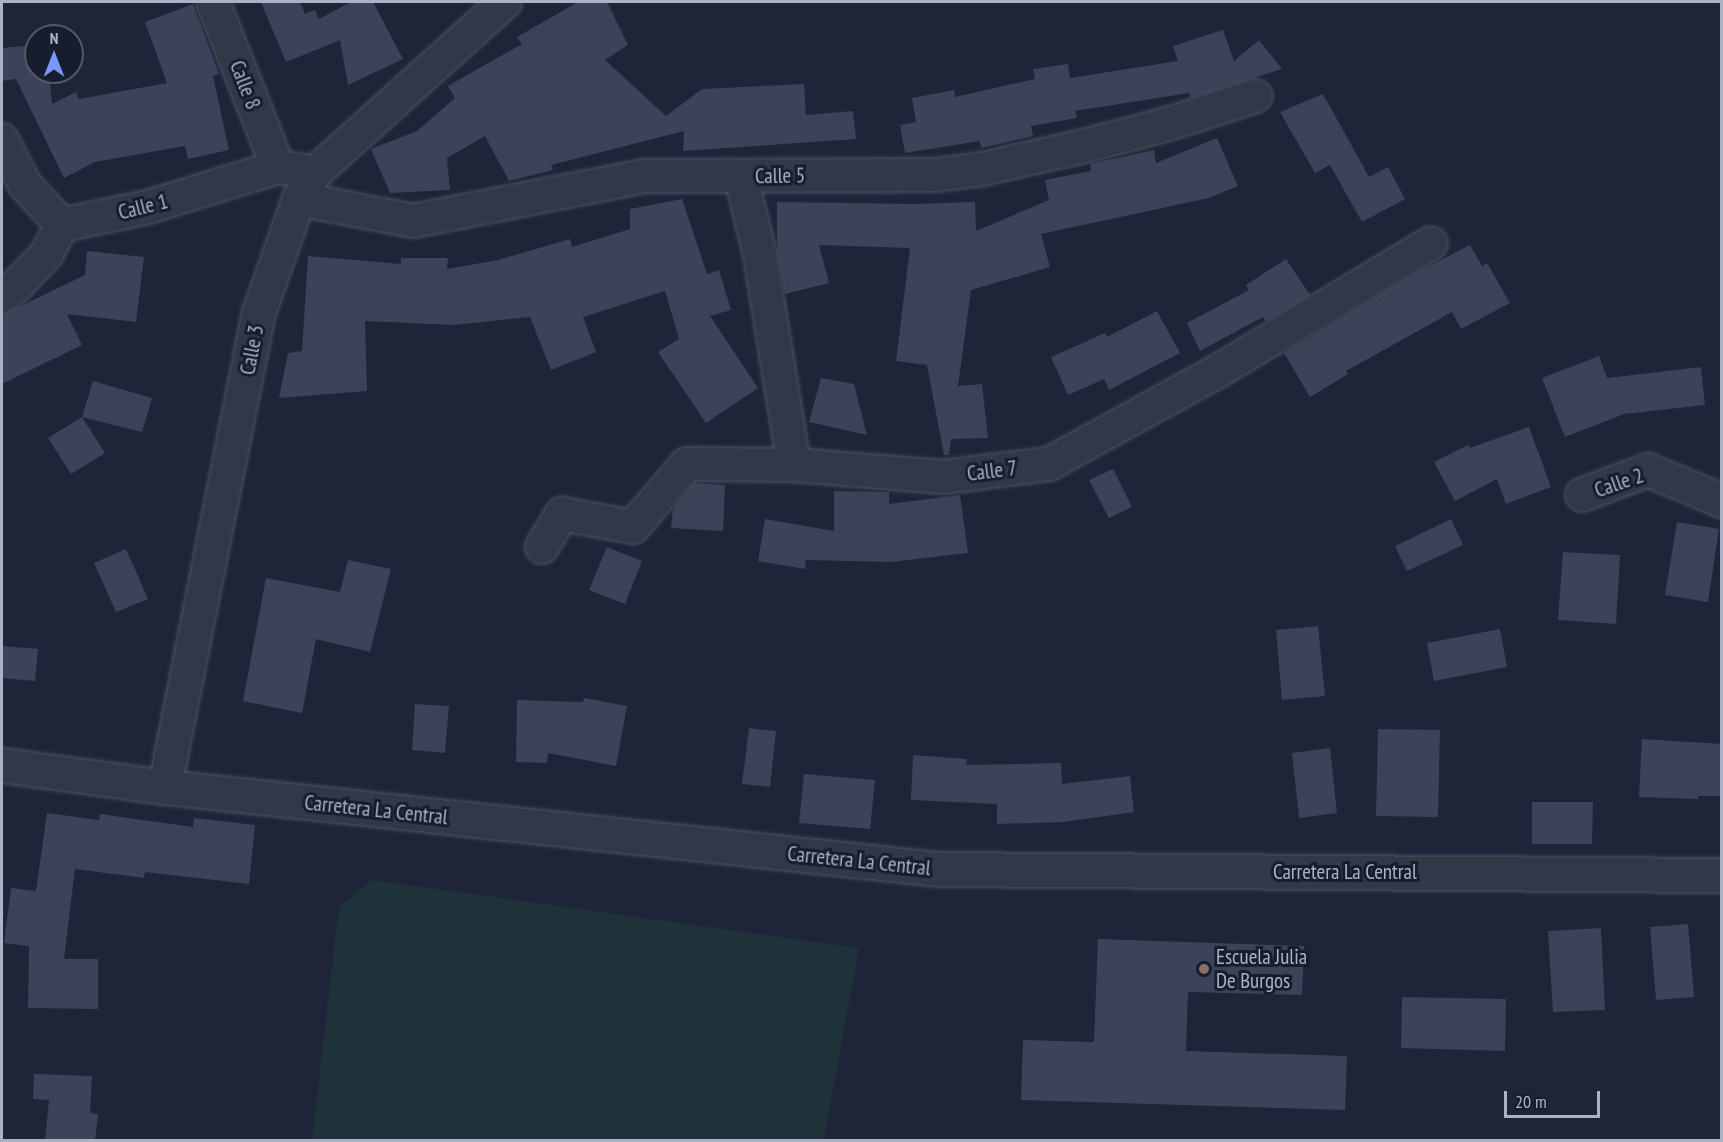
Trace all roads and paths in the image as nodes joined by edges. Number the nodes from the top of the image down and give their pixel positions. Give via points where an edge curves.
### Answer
1 (213, 2) edge
2 (505, 2) edge
3 (1256, 96) dead end
4 (2, 140) edge
5 (278, 167) junction
6 (315, 173) junction
7 (741, 177) junction
8 (299, 199) junction
9 (62, 225) junction
10 (1431, 243) dead end
11 (2, 296) edge
12 (794, 465) junction
13 (1582, 495) dead end
14 (1722, 501) edge
15 (542, 548) dead end
16 (2, 765) edge
17 (165, 787) junction
18 (1722, 875) edge

1 - 5 street, Calle 8
2 - 6 street, Calle 3
3 - 7 street, Calle 5 via 1168,124 982,169 936,175
4 - 9 street via 25,185
5 - 6 street, Calle 1
5 - 9 street, Calle 1 via 148,207
6 - 8 street, Calle 3
7 - 8 street, Calle 5 via 644,176 413,221
7 - 12 street via 760,255
8 - 17 street, Calle 3 via 260,314
9 - 11 street via 46,255
10 - 12 street, Calle 7 via 1220,370 1049,464 944,477
12 - 15 street, Calle 7 via 687,464 633,527 562,514
13 - 14 street, Calle 2 via 1648,470
16 - 17 street, Carretera La Central
17 - 18 street, Carretera La Central via 937,869

